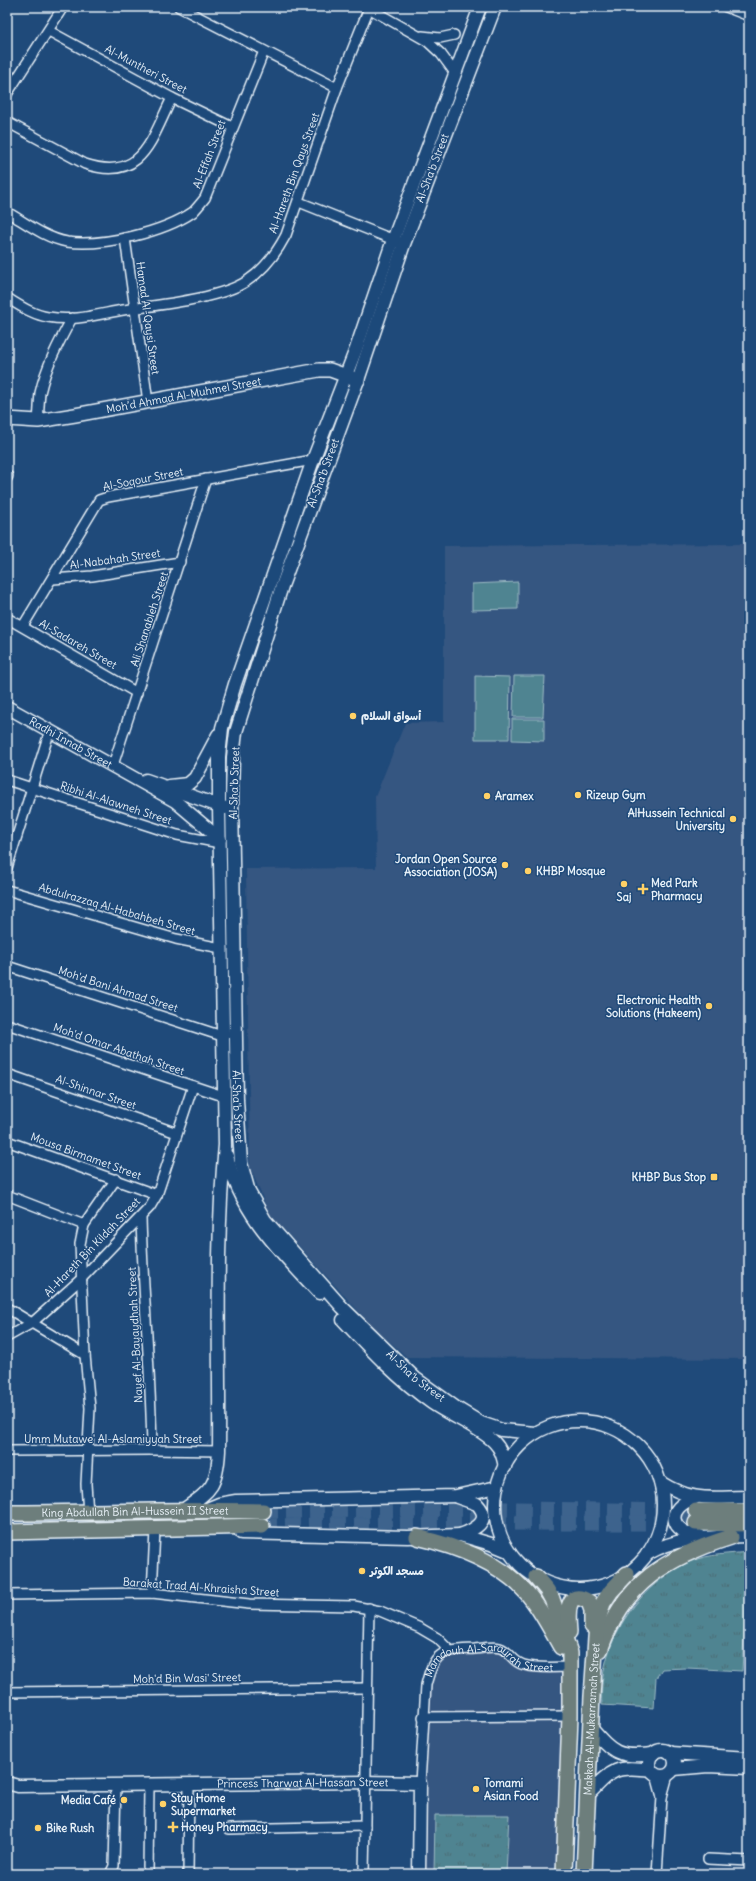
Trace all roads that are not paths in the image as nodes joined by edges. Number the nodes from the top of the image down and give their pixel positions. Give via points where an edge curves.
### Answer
1 (63, 7) edge
2 (179, 7) edge
3 (368, 7) edge
4 (480, 7) edge
5 (495, 7) edge
6 (726, 7) edge
7 (743, 7) edge
8 (749, 9) edge
9 (749, 16) edge
10 (49, 31) junction
11 (454, 35) dead end
12 (418, 36) junction
13 (264, 51) junction
14 (455, 73) junction
15 (337, 88) junction
16 (7, 94) edge
17 (172, 98) junction
18 (7, 122) edge
19 (232, 127) junction
20 (299, 202) junction
21 (7, 212) edge
22 (125, 238) junction
23 (398, 242) junction
24 (7, 298) edge
25 (136, 308) junction
26 (72, 318) junction
27 (345, 375) junction
28 (358, 380) junction
29 (148, 402) junction
30 (7, 419) edge
31 (38, 421) junction
32 (313, 460) junction
33 (206, 479) junction
34 (180, 562) junction
35 (53, 579) junction
36 (7, 618) edge
37 (23, 626) junction
38 (137, 693) junction
39 (7, 707) edge
40 (222, 728) junction
41 (50, 730) junction
42 (113, 766) junction
43 (134, 778) junction
44 (7, 780) edge
45 (166, 786) junction
46 (32, 788) junction
47 (219, 806) junction
48 (232, 810) junction
49 (220, 841) junction
50 (7, 868) edge
51 (7, 890) edge
52 (221, 948) junction
53 (7, 966) edge
54 (222, 1001) junction
55 (236, 1002) junction
56 (7, 1024) edge
57 (222, 1036) junction
58 (7, 1074) edge
59 (193, 1086) junction
60 (223, 1096) junction
61 (176, 1134) junction
62 (7, 1141) edge
63 (225, 1145) junction
64 (116, 1179) junction
65 (7, 1195) edge
66 (157, 1195) junction
67 (141, 1218) junction
68 (84, 1225) junction
69 (81, 1280) junction
70 (7, 1308) edge
71 (32, 1323) junction
72 (7, 1337) edge
73 (85, 1355) junction
74 (535, 1434) junction
75 (88, 1450) junction
76 (152, 1450) junction
77 (7, 1451) edge
78 (219, 1451) junction
79 (504, 1467) junction
80 (660, 1482) junction
81 (497, 1487) junction
82 (456, 1496) junction
83 (749, 1497) edge
84 (87, 1508) junction
85 (183, 1510) junction
86 (204, 1510) junction
87 (263, 1511) tunnel mouth
88 (696, 1511) junction
89 (749, 1511) edge
90 (7, 1513) edge
91 (749, 1524) edge
92 (262, 1526) tunnel mouth
93 (204, 1528) junction
94 (155, 1530) junction
95 (7, 1532) edge
96 (460, 1535) junction
97 (749, 1536) edge
98 (417, 1537) junction
99 (705, 1537) junction
100 (731, 1537) junction
101 (646, 1555) junction
102 (514, 1558) junction
103 (627, 1574) junction
104 (536, 1577) junction
105 (152, 1593) junction
106 (7, 1595) edge
107 (369, 1608) junction
108 (449, 1650) junction
109 (570, 1661) junction
110 (595, 1664) junction
111 (367, 1688) junction
112 (7, 1692) edge
113 (592, 1696) junction
114 (570, 1716) junction
115 (423, 1717) junction
116 (591, 1728) junction
117 (670, 1753) junction
118 (653, 1754) junction
119 (749, 1758) edge
120 (749, 1768) edge
121 (671, 1772) junction
122 (653, 1773) junction
123 (366, 1782) junction
124 (420, 1783) junction
125 (189, 1784) junction
126 (116, 1785) junction
127 (150, 1785) junction
128 (11, 1786) edge
129 (588, 1795) junction
130 (662, 1798) junction
131 (365, 1826) junction
132 (229, 1829) dead end
133 (708, 1859) dead end
134 (749, 1861) edge
135 (110, 1874) edge
136 (148, 1874) edge
137 (188, 1874) edge
138 (364, 1874) edge
139 (419, 1874) edge
140 (564, 1874) edge
141 (584, 1874) edge
142 (657, 1874) edge

1 - 10 street
2 - 13 street
3 - 12 street
3 - 15 street, Al-Hareth Bin Qays Street
4 - 14 street, Al-Sha'b Street
5 - 23 street, Al-Sha'b Street
6 - 9 street
7 - 8 street
10 - 16 street
10 - 17 street, Al-Muntheri Street
11 - 12 street via 440,38
12 - 14 street via 434,47
13 - 15 street
13 - 19 street, Al-Effah Street
14 - 23 street, Al-Sha'b Street
15 - 20 street, Al-Hareth Bin Qays Street
17 - 18 street via 145,151 135,162 117,169 97,168 85,164
17 - 19 street, Al-Muntheri Street
19 - 22 street, Al-Effah Street via 205,198 194,210 173,223
20 - 23 street
20 - 25 street, Al-Hareth Bin Qays Street via 276,254 247,281 229,290 207,296
21 - 22 street, Al-Effah Street via 45,234 67,242
22 - 25 street, Hamad Al-Qaysi Street
23 - 27 street, Al-Sha'b Street
23 - 28 street, Al-Sha'b Street
24 - 26 street, Al-Hareth Bin Qays Street via 27,310 46,317
25 - 26 street, Al-Hareth Bin Qays Street
25 - 29 street, Hamad Al-Qaysi Street
26 - 31 street via 44,380
27 - 28 main road, Moh’d Ahmad Al-Muhmel Street
27 - 29 main road, Moh’d Ahmad Al-Muhmel Street via 319,370 302,372
27 - 32 street, Al-Sha'b Street
28 - 48 street, Al-Sha'b Street via 284,581 243,707 232,757
29 - 31 main road, Moh’d Ahmad Al-Muhmel Street
30 - 31 main road, Moh’d Ahmad Al-Muhmel Street
32 - 33 street, Al-Soqour Street
32 - 40 street, Al-Sha'b Street
33 - 34 street, Ali Shanableh Street
33 - 35 street, Al-Soqour Street via 99,500 69,547
34 - 35 street, Al-Nabahah Street via 92,576
34 - 38 street, Ali Shanableh Street
35 - 37 street, Al-Soqour Street
36 - 37 street, Al-Sadareh Street
37 - 38 street, Al-Sadareh Street
38 - 42 street, Ali Shanableh Street
39 - 41 street, Radhi Innab Street
40 - 45 street via 195,778 188,784
40 - 47 street, Al-Sha'b Street
41 - 42 street, Radhi Innab Street
41 - 46 street
42 - 43 street, Radhi Innab Street
43 - 45 street, Radhi Innab Street
43 - 49 street, Radhi Innab Street via 186,810
44 - 46 street, Ribhi Al-Alawneh Street
45 - 47 street, Radhi Innab Street
46 - 49 street, Ribhi Al-Alawneh Street via 177,835
46 - 50 street
47 - 48 street, Radhi Innab Street
47 - 49 street, Al-Sha'b Street
48 - 55 street, Al-Sha'b Street
49 - 52 street, Al-Sha'b Street
51 - 52 street, Abdulrazzaq Al-Habahbeh Street via 176,939
52 - 54 street, Al-Sha'b Street
53 - 57 street, Moh'd Bani Ahmad Street
54 - 55 street via 224,1006 229,1007 234,1006
54 - 57 street, Al-Sha'b Street
55 - 74 street, Al-Sha'b Street via 241,1163 249,1192 266,1220 342,1307 415,1378 481,1423 508,1432
56 - 59 street, Moh'd Omar Abathah Street
57 - 60 street, Al-Sha'b Street
58 - 61 street, Al-Shinnar Street
59 - 60 street, Moh'd Omar Abathah Street
59 - 61 street, Al-Hareth Bin Kildah Street
60 - 63 street, Al-Sha'b Street
61 - 66 street, Al-Hareth Bin Kildah Street
62 - 64 street, Mousa Birmamet Street
63 - 78 street, Al-Sha'b Street via 220,1192
63 - 79 street, Al-Sha'b Street via 233,1178 248,1209 296,1268 355,1333 418,1392 443,1411 494,1442 502,1456
64 - 66 street, Mousa Birmamet Street
64 - 68 street
65 - 68 street
66 - 67 street, Al-Hareth Bin Kildah Street
67 - 69 street, Al-Hareth Bin Kildah Street
67 - 76 street, Nayef Al-Bayaydhah Street
68 - 69 street via 80,1244
69 - 71 street, Al-Hareth Bin Kildah Street
69 - 73 street
70 - 71 street
71 - 72 street, Al-Hareth Bin Kildah Street
71 - 73 street
73 - 75 street via 90,1408
74 - 79 street via 516,1450
74 - 80 street via 551,1426 576,1421 595,1422 613,1428 641,1447
75 - 76 street, Umm Mutawe' Al-Aslamiyyah Street
75 - 77 street, Umm Mutawe' Al-Aslamiyyah Street
75 - 84 street
76 - 78 street, Umm Mutawe' Al-Aslamiyyah Street
78 - 85 street, Al-Sha'b Street via 217,1478 210,1490
79 - 81 street
80 - 88 street via 679,1493
80 - 101 street via 662,1520 656,1538
81 - 82 street
81 - 102 street via 498,1525 504,1542
82 - 86 street via 236,1501
82 - 96 street via 477,1504 482,1514 477,1529
83 - 88 street
84 - 85 main road, King Abdullah Bin Al-Hussein II Street
84 - 90 main road, King Abdullah Bin Al-Hussein II Street
85 - 86 main road, King Abdullah Bin Al-Hussein II Street
86 - 87 main road, King Abdullah Bin Al-Hussein II Street
88 - 89 main road
88 - 91 main road
88 - 99 street via 687,1500 678,1506 674,1518 676,1525 685,1533
92 - 93 main road, King Abdullah Bin Al-Hussein II Street
93 - 94 main road, King Abdullah Bin Al-Hussein II Street
93 - 98 street via 222,1532
94 - 95 main road, King Abdullah Bin Al-Hussein II Street
94 - 105 street
96 - 98 street
96 - 102 street via 508,1551
97 - 100 street
98 - 109 main road via 443,1543 477,1557 520,1585 536,1605
99 - 100 street
99 - 101 street via 658,1548
100 - 110 main road via 689,1552 664,1565 643,1582 625,1600 612,1620
101 - 103 street
102 - 104 street
103 - 104 street via 598,1587 582,1589 566,1588
103 - 110 main road, Makkah Al-Mukarramah Street via 611,1591 599,1612
104 - 109 main road, Makkah Al-Mukarramah Street via 552,1599
105 - 106 street, Barakat Trad Al-Khraisha Street
105 - 107 street, Barakat Trad Al-Khraisha Street via 249,1604
107 - 108 street, Barakat Trad Al-Khraisha Street via 420,1628 437,1638
107 - 111 street
108 - 109 street, Mamdouh Al-Sarayrah Street via 496,1647 504,1650 516,1662 526,1665
108 - 115 street, Mamdouh Al-Sarayrah Street via 439,1655 429,1673
109 - 113 main road via 569,1604 573,1599 583,1599 589,1602 592,1610
109 - 114 main road, Makkah Al-Mukarramah Street
110 - 113 main road, Makkah Al-Mukarramah Street
111 - 112 street, Moh'd Bin Wasi' Street
111 - 123 street
113 - 116 main road, Makkah Al-Mukarramah Street
114 - 115 street
114 - 140 main road, Makkah Al-Mukarramah Street
115 - 124 street, Mamdouh Al-Sarayrah Street
116 - 118 street via 617,1752 638,1756
116 - 129 main road, Makkah Al-Mukarramah Street
117 - 118 street via 661,1750
117 - 119 street
117 - 121 street via 675,1760
118 - 122 street via 649,1762
120 - 121 street via 708,1766
121 - 122 street via 660,1776
121 - 130 street
122 - 129 street via 628,1767 617,1769 606,1776
122 - 130 street
123 - 124 street, Princess Tharwat Al-Hassan Street
123 - 125 street, Princess Tharwat Al-Hassan Street
123 - 131 street
124 - 139 street, Mamdouh Al-Sarayrah Street
125 - 127 street, Princess Tharwat Al-Hassan Street
125 - 137 street
126 - 127 street, Princess Tharwat Al-Hassan Street
126 - 128 street, Princess Tharwat Al-Hassan Street
126 - 135 street via 114,1866
127 - 136 street
129 - 141 main road, Makkah Al-Mukarramah Street
130 - 142 street
131 - 132 street
131 - 138 street
133 - 134 street

